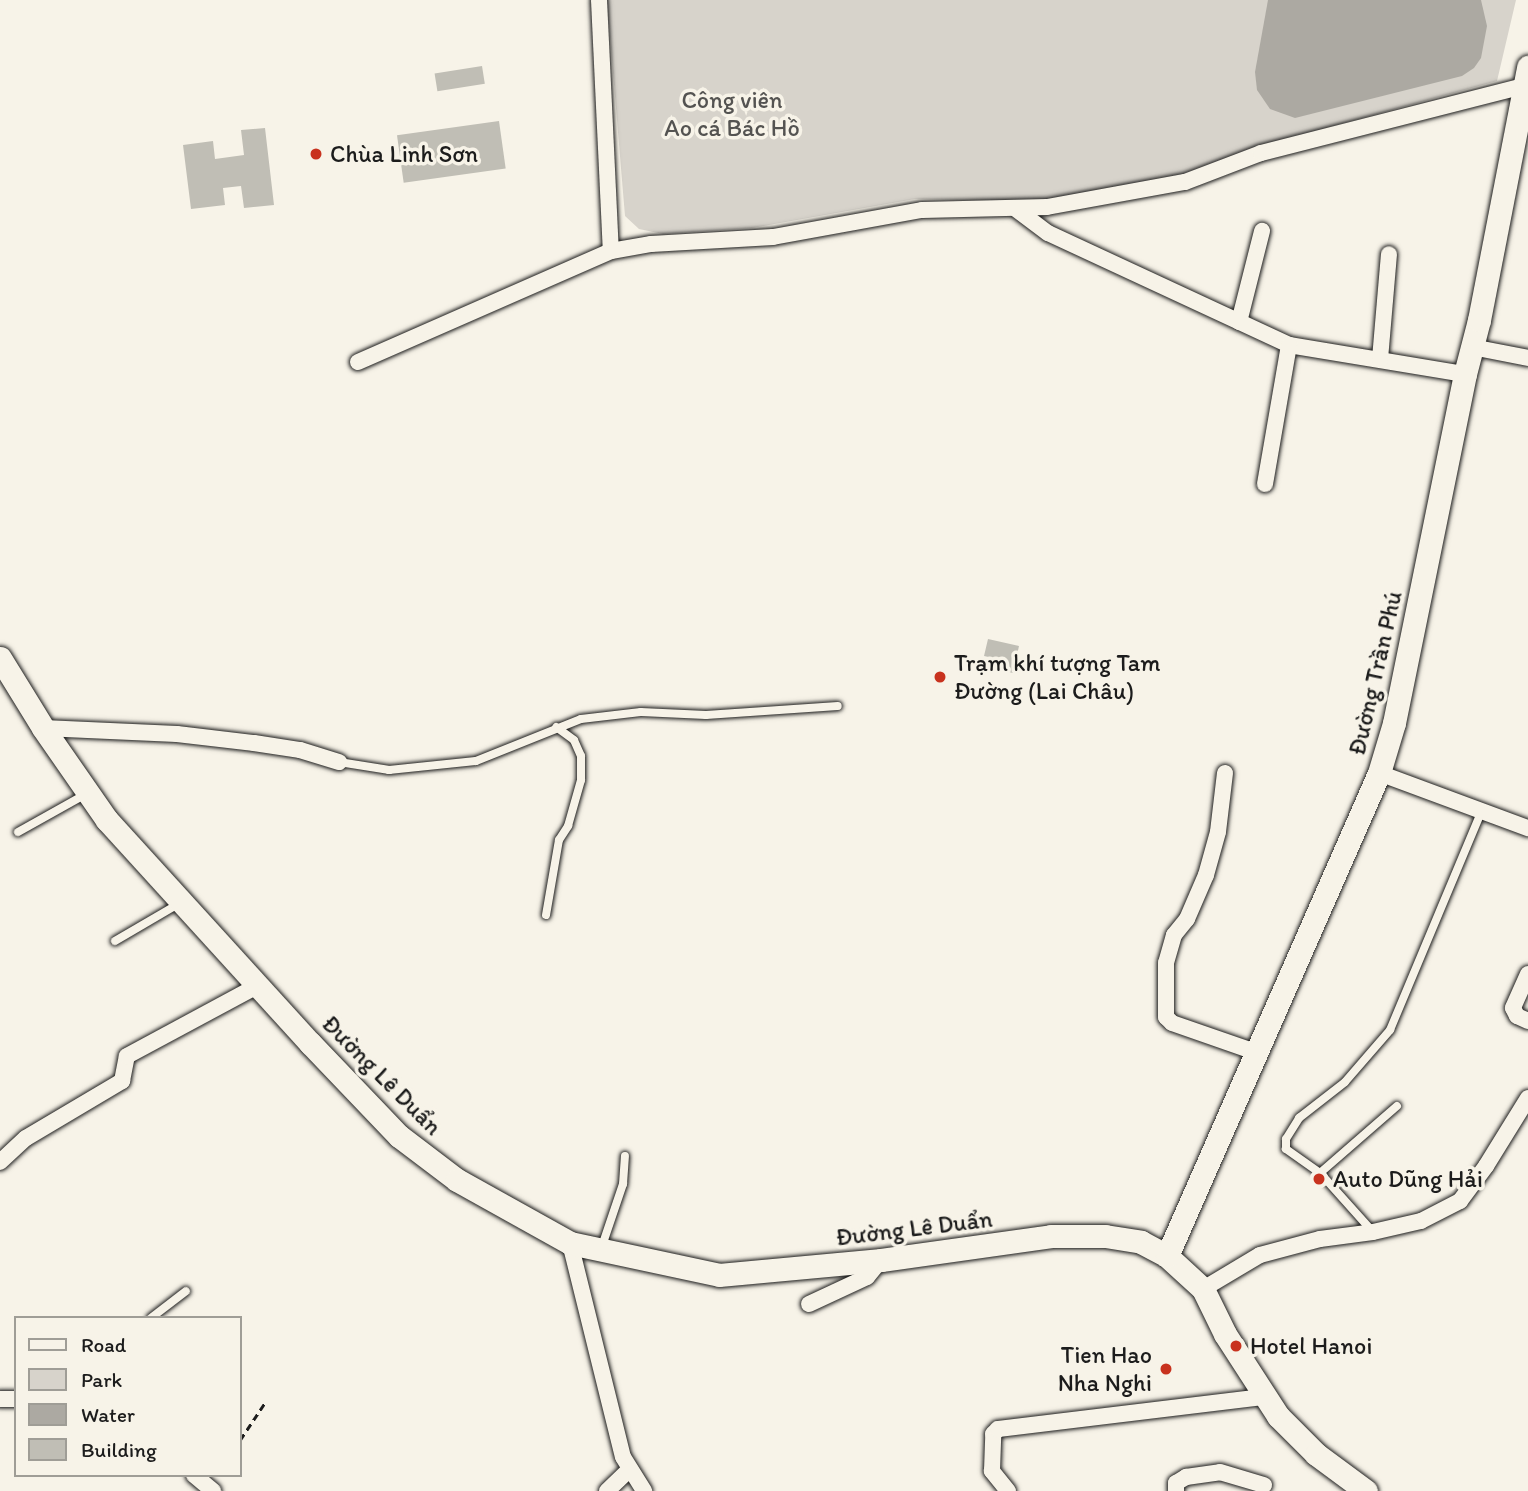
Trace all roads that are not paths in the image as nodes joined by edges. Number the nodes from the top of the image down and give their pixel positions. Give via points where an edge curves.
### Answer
1 (599, 0) edge
2 (1526, 77) edge
3 (1016, 209) junction
4 (1262, 231) dead end
5 (611, 251) junction
6 (1389, 254) dead end
7 (1239, 322) junction
8 (1289, 345) junction
9 (1472, 347) junction
10 (1380, 359) junction
11 (1528, 359) edge
12 (358, 362) dead end
13 (1465, 374) junction
14 (1265, 484) dead end
15 (0, 658) edge
16 (838, 706) dead end
17 (556, 727) junction
18 (43, 728) junction
19 (339, 762) joint
20 (1225, 773) dead end
21 (1379, 773) junction
22 (88, 793) junction
23 (1482, 810) junction
24 (1528, 828) edge
25 (18, 832) dead end
26 (183, 902) junction
27 (546, 915) dead end
28 (115, 941) dead end
29 (1528, 974) edge
30 (259, 985) junction
31 (1522, 1019) edge
32 (1258, 1054) junction
33 (1528, 1098) edge
34 (1398, 1106) dead end
35 (625, 1156) dead end
36 (0, 1162) edge
37 (1321, 1173) junction
38 (1373, 1232) junction
39 (570, 1243) junction
40 (601, 1248) junction
41 (1167, 1256) junction
42 (881, 1260) junction
43 (1203, 1289) junction
44 (186, 1291) dead end
45 (808, 1304) dead end
46 (154, 1316) edge
47 (1263, 1397) junction
48 (629, 1470) junction
49 (196, 1477) edge
50 (1264, 1485) dead end
51 (213, 1491) edge
52 (607, 1491) edge
53 (644, 1491) edge
54 (1008, 1491) edge
55 (1176, 1491) edge
56 (1366, 1491) edge

1 - 5 street
2 - 3 street via 1274,150 1185,182
2 - 9 main road, Đường Trần Phú
3 - 5 street via 922,209 773,237 651,244
3 - 7 street via 1048,233
4 - 7 street
5 - 12 street
6 - 10 street
7 - 8 street
8 - 10 street
8 - 14 street
9 - 11 street
9 - 13 main road, Đường Trần Phú
10 - 13 street
13 - 21 main road, Đường Trần Phú via 1394,723
15 - 18 main road, Đường Lê Duẩn
16 - 17 lane via 706,715 641,712 581,719
17 - 19 lane via 477,761 389,770
17 - 27 lane via 574,740 582,756 581,780 568,826 559,840
18 - 19 street via 177,734 300,750
18 - 22 main road, Đường Lê Duẩn
20 - 32 street via 1218,832 1206,875 1187,919 1174,935 1166,963 1167,1017 1172,1023
21 - 23 street
21 - 32 main road, Đường Trần Phú
22 - 25 lane
22 - 26 main road, Đường Lê Duẩn
23 - 24 street
23 - 37 lane via 1390,1030 1345,1082 1299,1118 1286,1139 1286,1149
26 - 28 lane
26 - 30 main road, Đường Lê Duẩn
29 - 31 street via 1513,1008
30 - 36 street via 127,1056 122,1081 26,1138
30 - 39 main road, Đường Lê Duẩn via 399,1136 457,1180
32 - 41 main road, Đường Trần Phú
33 - 38 street via 1460,1201 1421,1221
34 - 37 lane
35 - 40 lane via 623,1184
37 - 38 lane
38 - 43 street via 1320,1239 1259,1255
39 - 40 main road, Đường Lê Duẩn
39 - 48 street
40 - 42 main road, Đường Lê Duẩn via 719,1275
41 - 42 main road, Đường Lê Duẩn via 1141,1242 1105,1236 1051,1236
41 - 43 main road, Đường Lê Duẩn
42 - 45 street via 867,1278
43 - 47 main road
44 - 46 lane
47 - 54 street via 998,1429 993,1434 992,1471
47 - 56 main road via 1315,1454
48 - 52 street
48 - 53 street
49 - 51 street
50 - 55 street via 1220,1472 1186,1477 1176,1483

